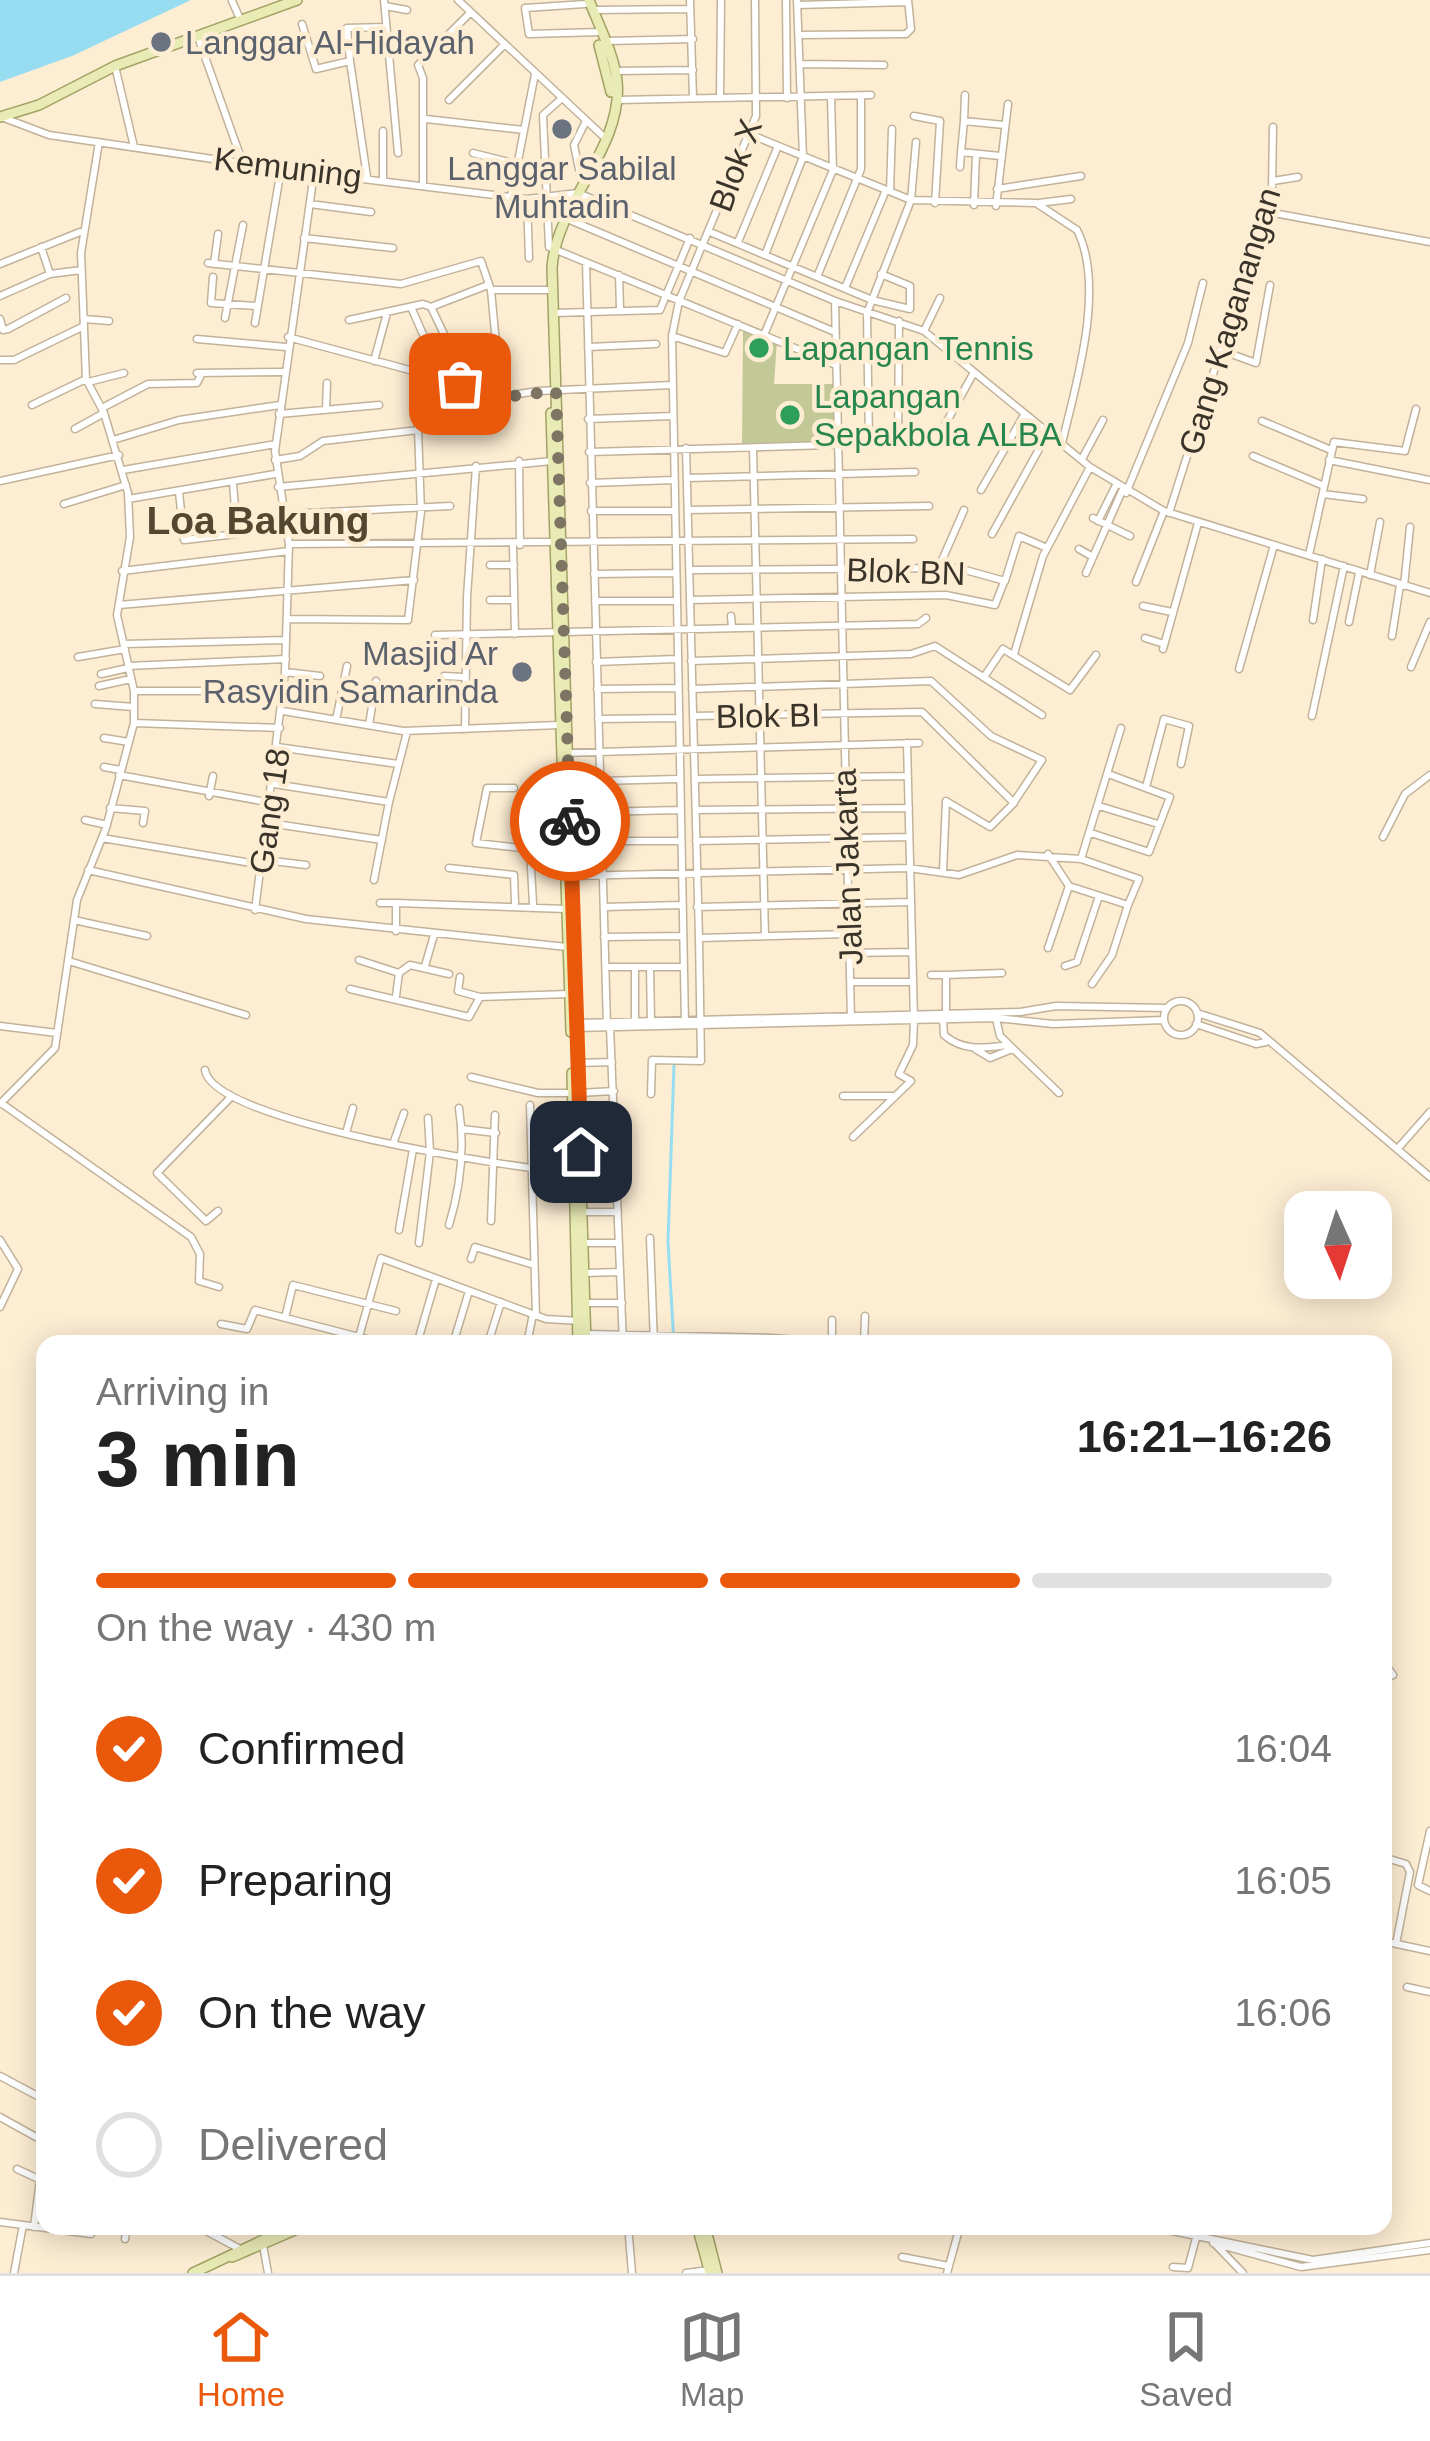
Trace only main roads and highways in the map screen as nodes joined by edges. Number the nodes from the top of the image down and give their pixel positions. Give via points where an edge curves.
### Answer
1 (296, 0) edge
2 (587, 4) edge
3 (600, 35) junction
4 (0, 116) edge
5 (602, 136) junction
6 (573, 195) junction
7 (552, 247) junction
8 (553, 391) junction
9 (558, 544) junction
10 (560, 634) junction
11 (564, 753) junction
12 (568, 876) junction
13 (573, 1025) junction
14 (576, 1093) junction
15 (578, 1178) junction
16 (581, 1321) junction
17 (582, 1335) edge
18 (268, 2235) edge
19 (286, 2235) edge
20 (705, 2235) edge
21 (712, 2272) edge
22 (193, 2273) edge
23 (204, 2273) edge

1 - 4 main road
2 - 3 main road
3 - 5 main road via 611,86
3 - 5 main road via 617,100
5 - 6 main road
5 - 6 main road
6 - 7 main road
6 - 7 main road
7 - 8 main road
7 - 8 main road
8 - 9 main road
8 - 9 main road
9 - 10 main road
10 - 11 main road
10 - 11 main road
11 - 12 main road
12 - 13 main road
12 - 13 main road
13 - 14 main road
13 - 14 main road
14 - 15 main road
14 - 15 main road
15 - 16 main road
15 - 16 main road
16 - 17 main road
18 - 22 main road
19 - 23 main road
20 - 21 main road

